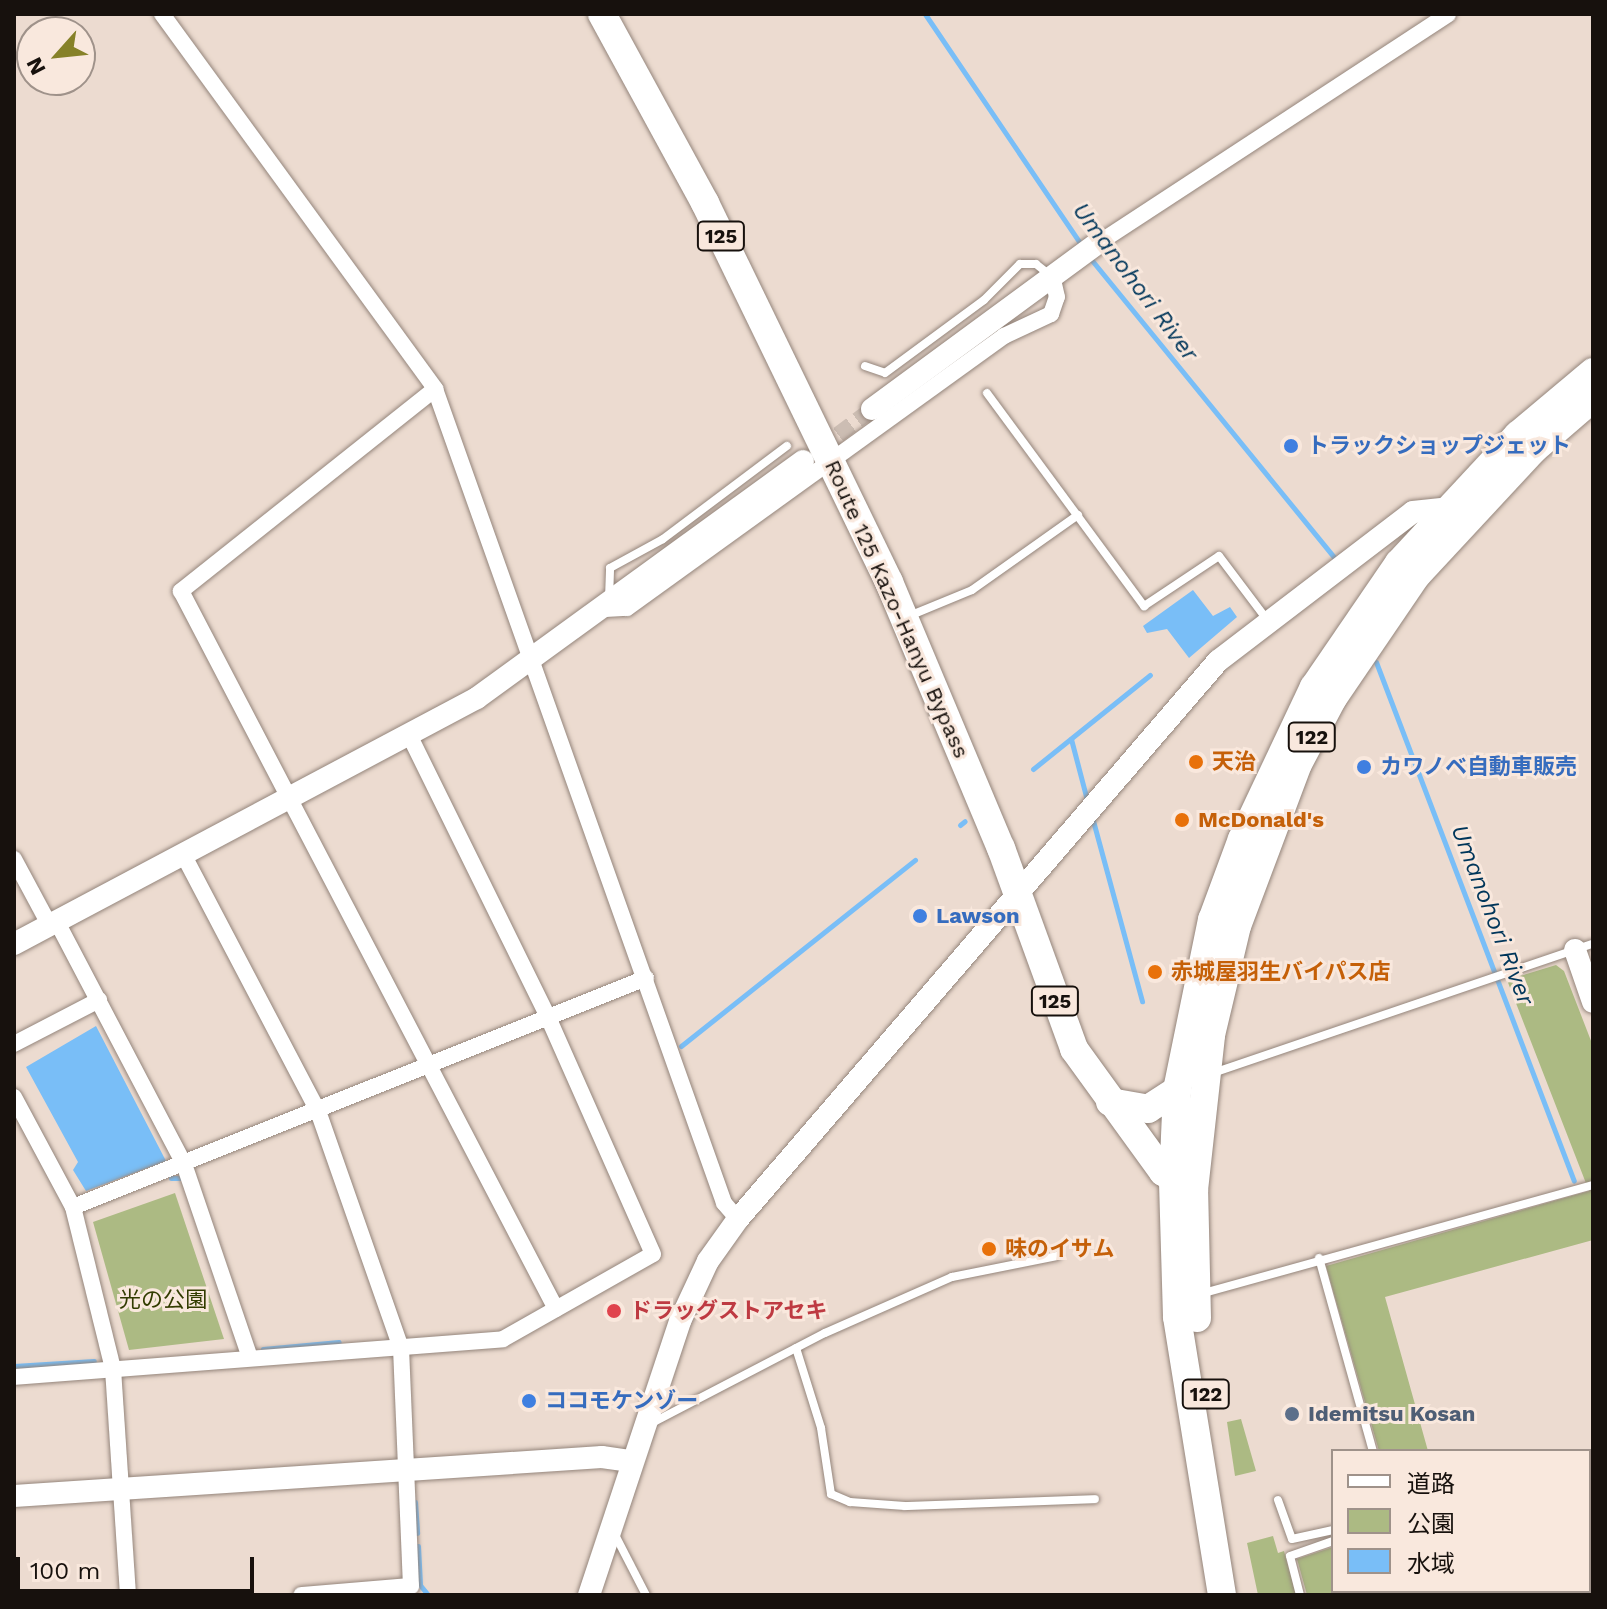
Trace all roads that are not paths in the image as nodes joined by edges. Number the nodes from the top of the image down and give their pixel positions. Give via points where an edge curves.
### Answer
1 (162, 14) edge
2 (602, 14) edge
3 (1448, 14) edge
4 (1094, 246) joint
5 (1052, 276) junction
6 (865, 366) dead end
7 (1593, 372) edge
8 (435, 389) junction
9 (987, 393) dead end
10 (1593, 398) edge
11 (872, 409) tunnel mouth
12 (795, 453) joint
13 (831, 461) junction
14 (1462, 508) junction
15 (1078, 515) junction
16 (608, 607) junction
17 (905, 618) junction
18 (1268, 622) junction
19 (530, 660) junction
20 (410, 736) junction
21 (288, 798) junction
22 (183, 854) junction
23 (14, 859) edge
24 (1016, 893) junction
25 (54, 924) junction
26 (14, 944) edge
27 (1584, 947) edge
28 (646, 978) junction
29 (99, 1000) junction
30 (1593, 1002) edge
31 (548, 1017) junction
32 (14, 1044) edge
33 (431, 1065) junction
34 (1205, 1076) junction
35 (1177, 1090) junction
36 (14, 1097) edge
37 (1110, 1102) junction
38 (318, 1111) junction
39 (184, 1164) junction
40 (1593, 1185) edge
41 (1184, 1186) junction
42 (73, 1207) junction
43 (738, 1219) junction
44 (1057, 1256) dead end
45 (1319, 1258) junction
46 (1195, 1294) junction
47 (556, 1309) junction
48 (401, 1348) junction
49 (796, 1348) junction
50 (249, 1355) junction
51 (113, 1369) junction
52 (14, 1377) edge
53 (645, 1423) junction
54 (1372, 1449) edge
55 (631, 1461) junction
56 (407, 1468) junction
57 (123, 1489) junction
58 (14, 1496) edge
59 (1095, 1499) dead end
60 (1278, 1500) dead end
61 (1331, 1530) edge
62 (610, 1531) junction
63 (1331, 1542) edge
64 (414, 1591) edge
65 (128, 1595) edge
66 (301, 1595) edge
67 (312, 1595) edge
68 (589, 1595) edge
69 (646, 1595) edge
70 (1222, 1595) edge
71 (1240, 1595) edge
72 (1300, 1595) edge

1 - 8 street
2 - 13 highway, Route 125 Kazo-Hanyu Bypass / 125 via 705,203
3 - 4 street
4 - 5 street
5 - 6 lane via 1036,264 1020,264 984,300 885,373
5 - 11 street
5 - 13 street via 1057,297 1051,314 1004,336
7 - 14 highway, 122 via 1518,435
8 - 19 street
8 - 21 street via 181,591
9 - 15 lane
10 - 14 highway, 122
12 - 16 street
12 - 16 lane via 610,568
13 - 16 street via 627,608
13 - 17 highway, Route 125 Kazo-Hanyu Bypass / 125
14 - 18 street via 1413,512
14 - 34 highway, 122 via 1333,698 1298,764 1237,926
14 - 35 highway, 122 via 1399,563 1314,687 1242,839 1212,920
15 - 17 lane via 972,590
15 - 18 lane via 1144,606 1219,556
16 - 19 street
17 - 24 highway, Route 125 Kazo-Hanyu Bypass / 125
18 - 24 street via 1218,661
19 - 20 street
19 - 28 street
20 - 21 street
20 - 31 street
21 - 22 street
21 - 33 street
22 - 25 street
22 - 38 street
23 - 25 street
24 - 37 highway, Route 125 Kazo-Hanyu Bypass / 125 via 1074,1049
24 - 43 street
25 - 26 street
25 - 29 street
27 - 30 street
27 - 34 lane
28 - 31 street
28 - 43 street via 724,1203
29 - 32 street
29 - 39 street
31 - 33 street
31 - 47 street via 653,1254
33 - 38 street
33 - 47 street
34 - 41 highway, 122
35 - 37 highway via 1148,1109
35 - 41 highway, 122
36 - 42 street
37 - 41 highway, Route 125 Kazo-Hanyu Bypass / 125
38 - 39 street
38 - 48 street
39 - 42 street
39 - 50 street
40 - 45 lane
41 - 46 highway, 122
41 - 70 highway, 122 via 1177,1317
42 - 51 street
43 - 53 street via 693,1290
44 - 49 lane via 952,1277
45 - 46 lane
45 - 54 lane
46 - 71 highway, 122
47 - 48 street via 503,1339
48 - 50 street
48 - 56 street
49 - 53 lane
49 - 59 lane via 821,1428 831,1494 850,1502 905,1506
50 - 51 street
51 - 52 street
51 - 57 street
53 - 55 street
55 - 56 street via 602,1457
55 - 62 street
56 - 57 street
56 - 64 street
57 - 58 street
57 - 65 street
60 - 61 lane via 1292,1539
62 - 68 street
62 - 69 lane via 619,1537
63 - 72 lane via 1290,1556
64 - 67 street
66 - 67 street

